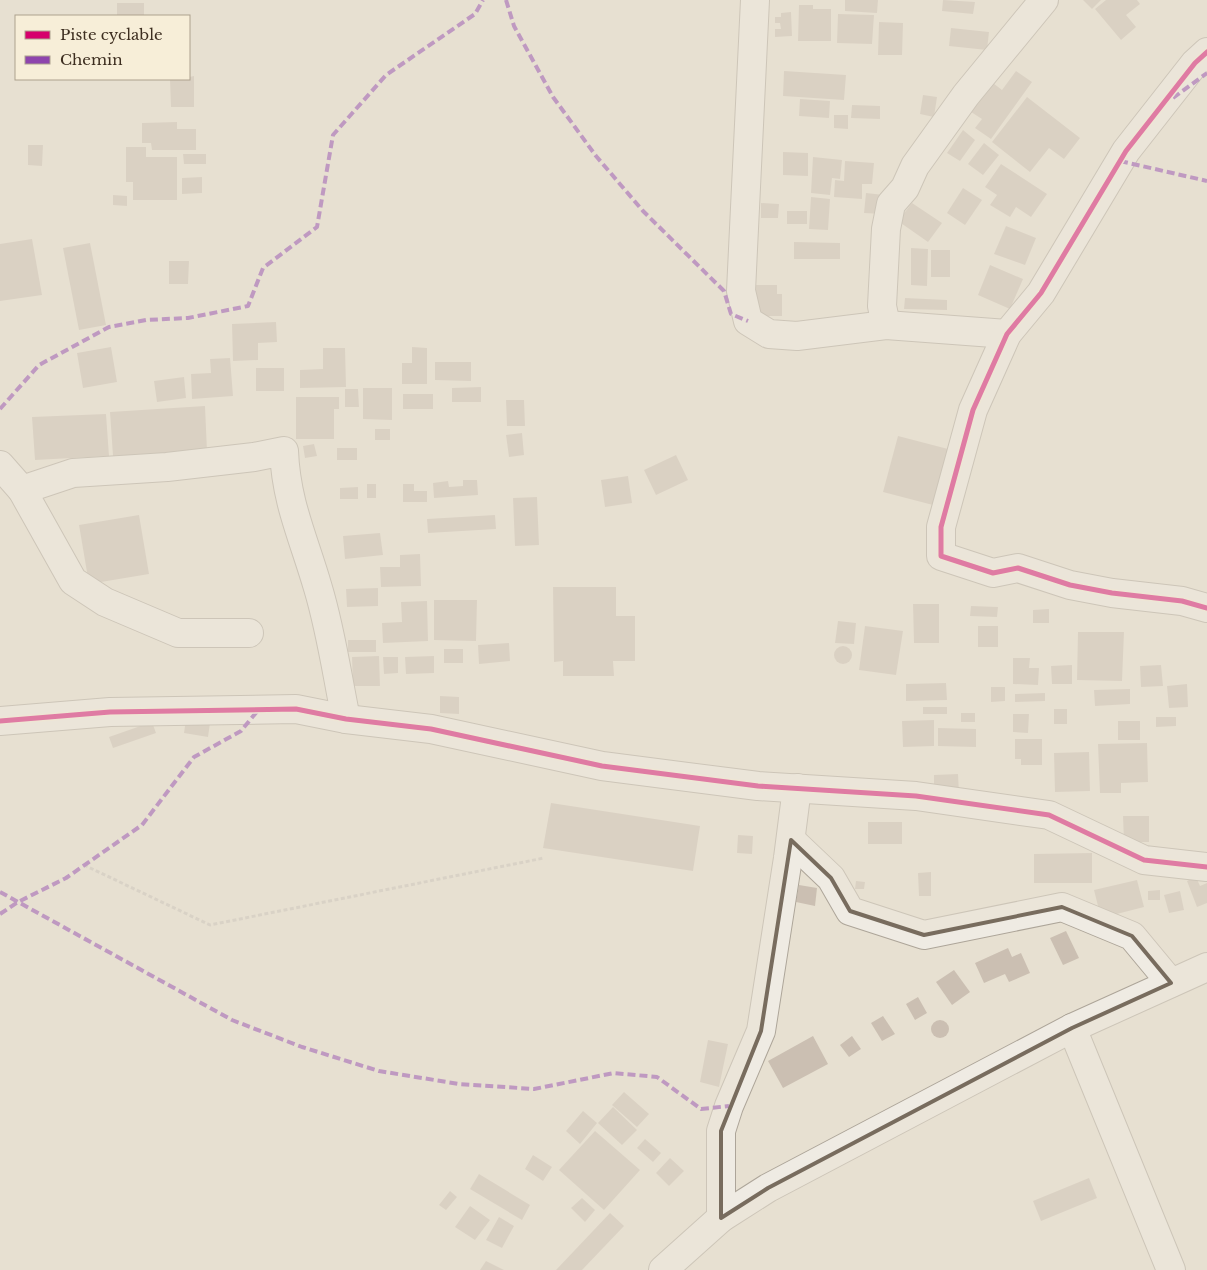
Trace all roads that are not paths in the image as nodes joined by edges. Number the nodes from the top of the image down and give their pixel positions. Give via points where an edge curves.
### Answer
1 (755, 0) edge
2 (1044, 0) edge
3 (1207, 52) edge
4 (886, 325) junction
5 (1007, 334) junction
6 (0, 465) edge
7 (22, 490) junction
8 (1207, 608) edge
9 (249, 633) dead end
10 (346, 719) junction
11 (0, 721) edge
12 (797, 788) junction
13 (791, 840) junction
14 (1207, 868) edge
15 (1207, 967) edge
16 (1170, 983) junction
17 (1072, 1028) junction
18 (721, 1218) junction
19 (663, 1270) edge
20 (1171, 1270) edge

1 - 4 street via 741,290 748,321 769,334 798,336
2 - 4 street via 966,95 891,204 886,229 882,306
3 - 5 street via 1126,152 1041,293
4 - 5 street
5 - 8 street via 973,410 941,527 940,556 993,573 1018,568 1070,585 1182,601
6 - 7 street
7 - 9 street via 72,581 105,602 178,633
7 - 10 street via 72,473 167,467 254,457 284,450 292,510 323,604
10 - 11 street via 296,710 259,710 110,712
10 - 12 street via 431,729 602,766
12 - 13 street
12 - 14 street via 916,796 1049,815 1144,860
13 - 16 street via 831,878 850,911 924,935 1062,907 1132,936
13 - 18 street via 761,1031 721,1131
15 - 16 street
16 - 17 street
17 - 18 street via 768,1188
17 - 20 street
18 - 19 street

